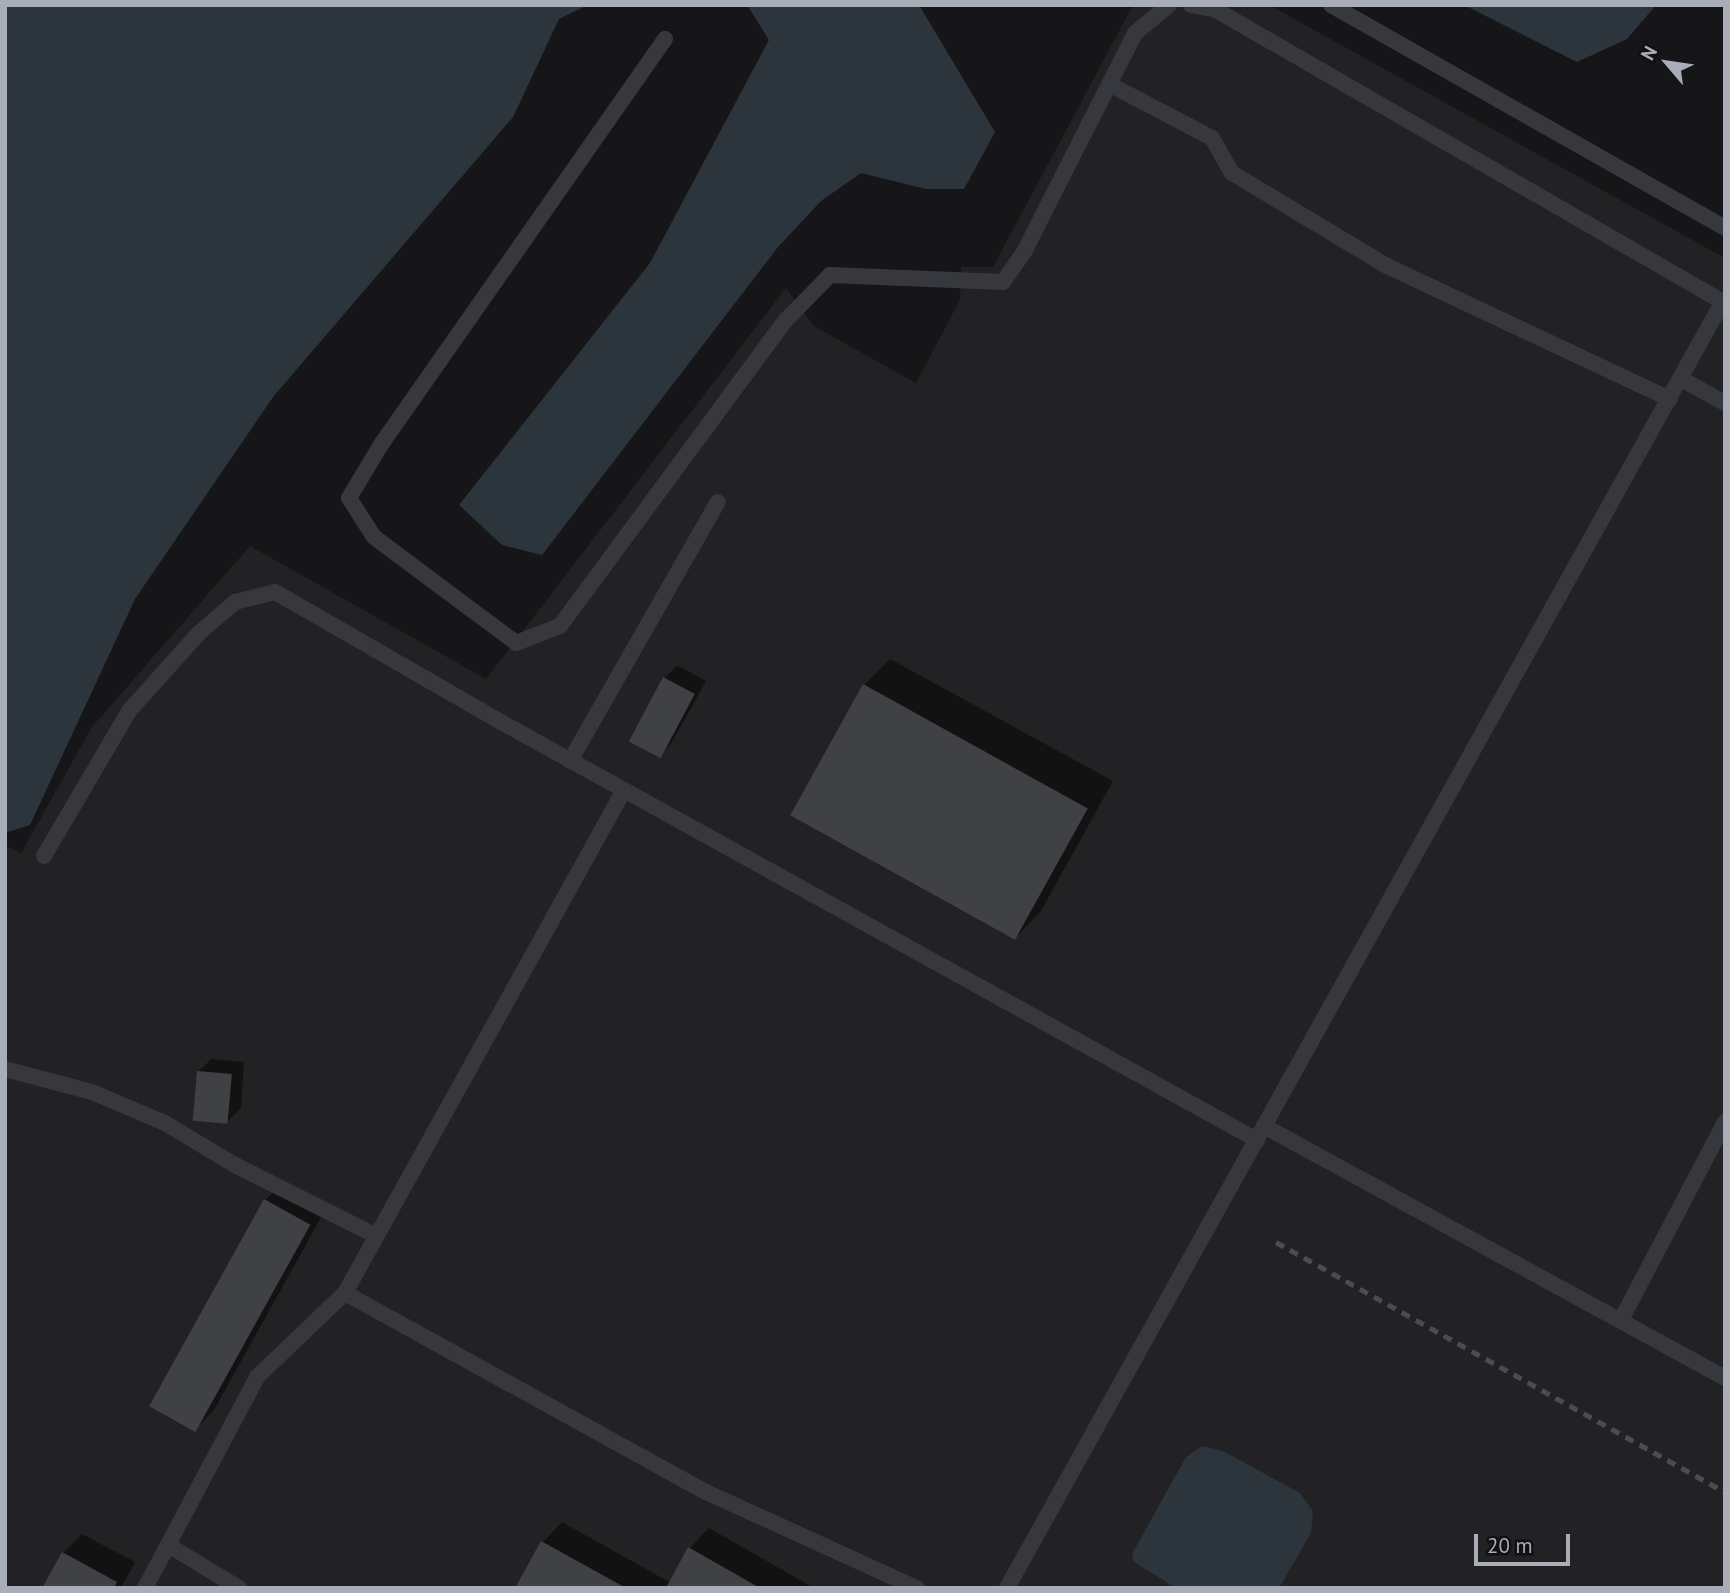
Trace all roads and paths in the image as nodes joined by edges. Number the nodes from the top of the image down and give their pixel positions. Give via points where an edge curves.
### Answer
1 (1168, 5) edge
2 (1191, 5) edge
3 (1331, 5) edge
4 (665, 39) dead end
5 (1109, 84) junction
6 (1725, 228) edge
7 (1723, 303) edge
8 (1681, 379) junction
9 (1670, 398) junction
10 (1725, 403) edge
11 (718, 502) dead end
12 (570, 761) junction
13 (624, 790) junction
14 (44, 856) dead end
15 (5, 1069) edge
16 (1725, 1122) edge
17 (1261, 1133) junction
18 (375, 1235) junction
19 (345, 1293) junction
20 (1621, 1320) junction
21 (1725, 1378) edge
22 (168, 1545) junction
23 (145, 1588) edge
24 (239, 1588) edge
25 (918, 1588) edge
26 (1007, 1588) edge

1 - 5 lane via 1135,33
2 - 7 lane via 1216,9
3 - 6 lane
4 - 5 lane via 382,443 349,498 374,537 516,643 560,626 786,320 830,275 1003,282 1025,250
5 - 9 lane via 1212,138 1232,173 1385,265
7 - 8 lane
8 - 9 lane
8 - 10 lane
9 - 17 lane
11 - 12 lane
12 - 13 lane
12 - 14 lane via 275,592 235,602 129,711
13 - 17 lane
13 - 18 lane
15 - 18 lane via 92,1092 165,1123 235,1165
16 - 20 lane
17 - 20 lane
17 - 26 lane
18 - 19 lane
19 - 22 lane via 257,1377
19 - 25 lane via 706,1492
20 - 21 lane
22 - 23 lane
22 - 24 lane

